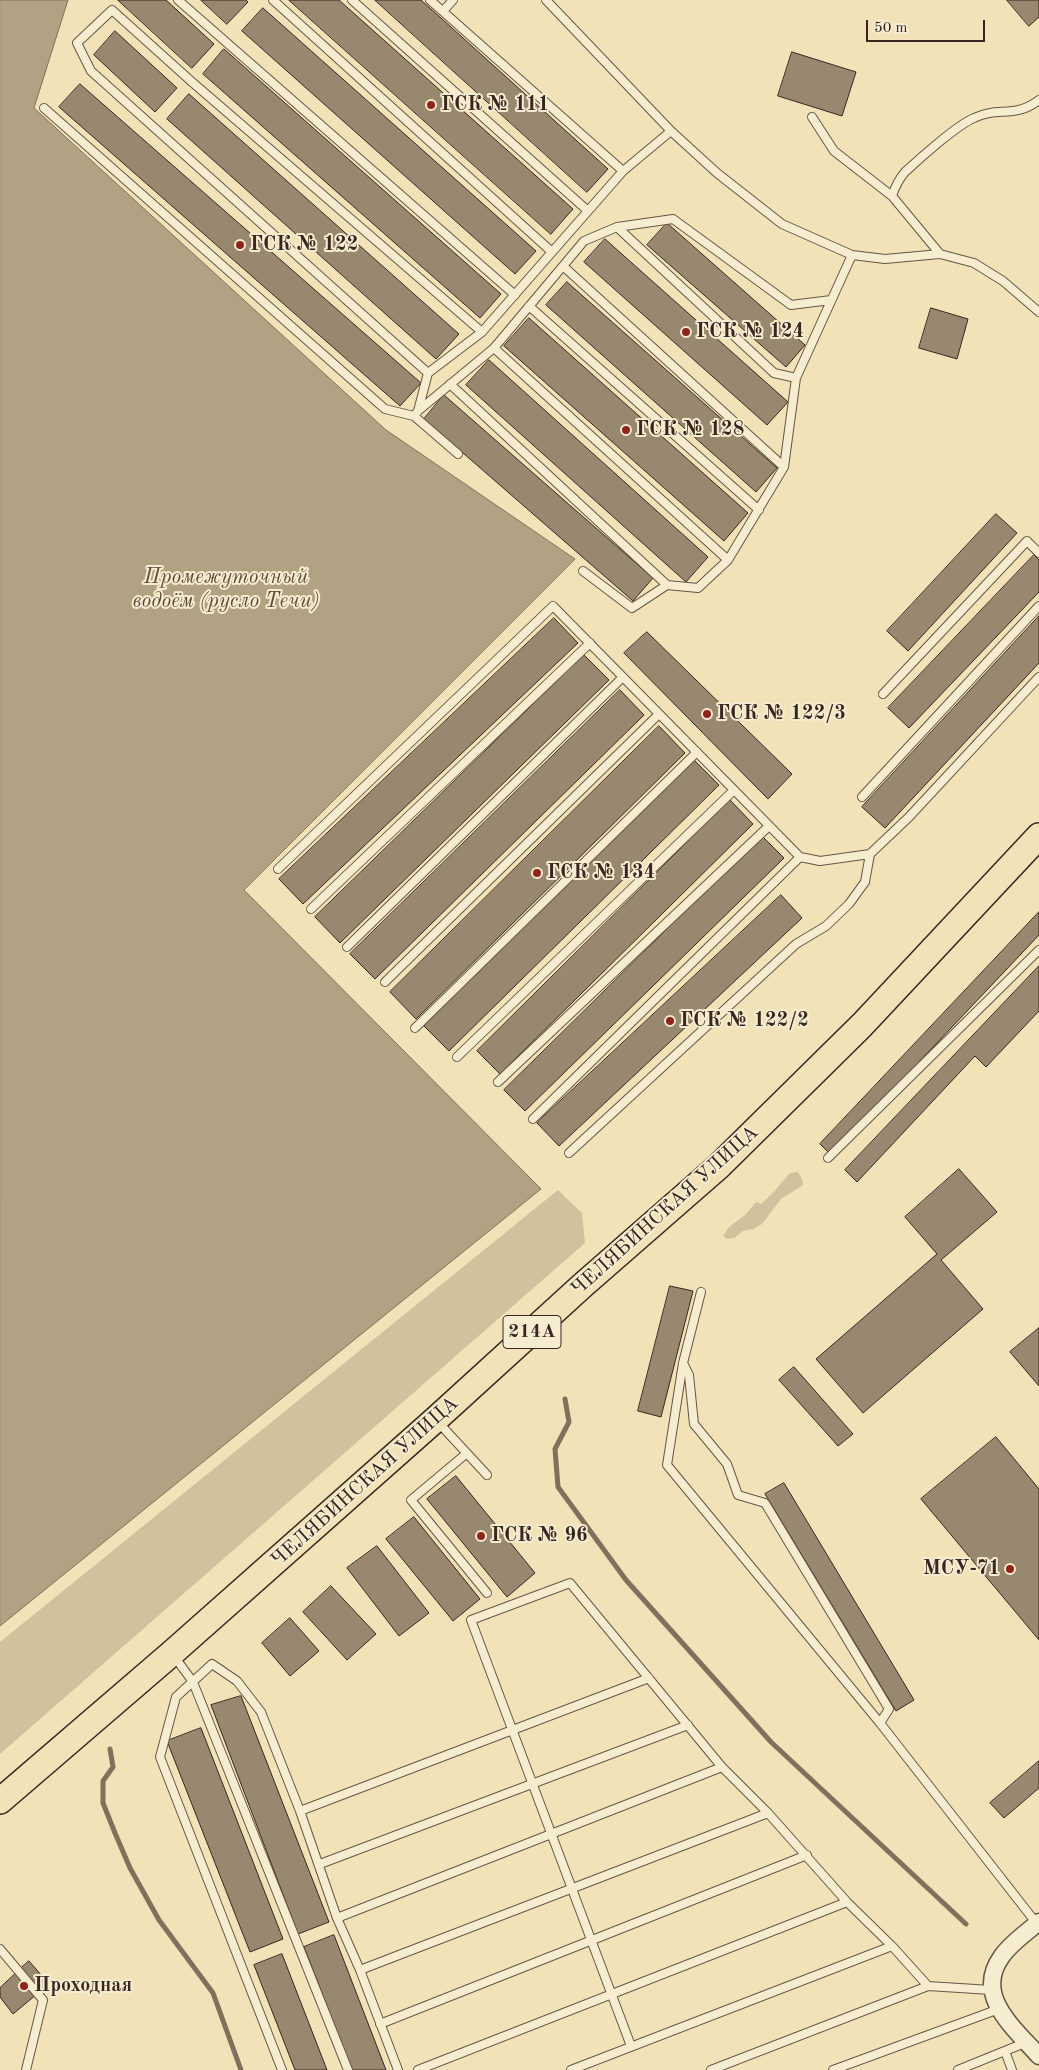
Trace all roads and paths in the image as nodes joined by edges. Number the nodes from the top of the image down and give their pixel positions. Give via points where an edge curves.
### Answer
1 (178, 0) edge
2 (273, 0) edge
3 (352, 0) edge
4 (430, 0) edge
5 (452, 0) edge
6 (546, 0) edge
7 (443, 12) junction
8 (1039, 100) edge
9 (44, 108) dead end
10 (812, 117) dead end
11 (671, 130) junction
12 (623, 171) junction
13 (892, 196) junction
14 (588, 211) junction
15 (617, 227) junction
16 (552, 252) junction
17 (940, 254) junction
18 (852, 255) junction
19 (564, 266) junction
20 (515, 294) junction
21 (831, 300) junction
22 (529, 306) junction
23 (1039, 312) edge
24 (482, 332) junction
25 (494, 348) junction
26 (428, 372) junction
27 (796, 378) junction
28 (450, 384) junction
29 (416, 413) junction
30 (458, 454) dead end
31 (784, 467) junction
32 (759, 510) junction
33 (1039, 552) edge
34 (728, 560) junction
35 (583, 571) dead end
36 (667, 585) junction
37 (1039, 606) edge
38 (590, 643) junction
39 (623, 677) junction
40 (1039, 677) edge
41 (883, 694) dead end
42 (660, 714) junction
43 (697, 752) junction
44 (734, 790) junction
45 (862, 797) dead end
46 (769, 826) junction
47 (1039, 836) edge
48 (870, 854) junction
49 (800, 857) junction
50 (278, 869) dead end
51 (311, 909) dead end
52 (347, 947) dead end
53 (1039, 950) edge
54 (385, 982) dead end
55 (415, 1028) dead end
56 (457, 1057) dead end
57 (498, 1082) dead end
58 (534, 1119) dead end
59 (569, 1153) dead end
60 (828, 1158) dead end
61 (701, 1292) dead end
62 (683, 1363) junction
63 (436, 1420) junction
64 (466, 1452) junction
65 (487, 1475) dead end
66 (487, 1593) dead end
67 (172, 1653) junction
68 (649, 1678) junction
69 (193, 1682) junction
70 (880, 1723) junction
71 (688, 1725) junction
72 (513, 1730) junction
73 (722, 1767) junction
74 (532, 1783) junction
75 (0, 1801) edge
76 (300, 1811) junction
77 (768, 1813) junction
78 (552, 1834) junction
79 (807, 1855) junction
80 (320, 1864) junction
81 (572, 1888) junction
82 (847, 1902) junction
83 (338, 1918) junction
84 (1038, 1922) edge
85 (592, 1940) junction
86 (892, 1946) junction
87 (0, 1949) edge
88 (360, 1970) junction
89 (928, 1986) junction
90 (991, 1990) junction
91 (612, 1994) junction
92 (999, 2009) junction
93 (380, 2024) junction
94 (1027, 2042) junction
95 (631, 2046) junction
96 (1005, 2051) junction
97 (1039, 2056) edge
98 (26, 2070) edge
99 (282, 2070) edge
100 (348, 2070) edge
101 (398, 2070) edge
102 (418, 2070) edge
103 (571, 2070) edge
104 (711, 2070) edge
105 (832, 2070) edge
106 (958, 2070) edge
107 (1012, 2070) edge

1 - 20 lane
2 - 16 lane
3 - 14 lane
4 - 7 lane
5 - 7 lane
6 - 11 lane
7 - 12 lane
8 - 13 lane via 1028,109 974,118 904,173
9 - 29 lane via 385,409
10 - 13 lane via 834,150
11 - 12 lane
11 - 18 lane via 782,224
12 - 14 lane
13 - 17 lane
14 - 16 lane
15 - 19 lane via 584,241
15 - 21 lane via 673,219 791,306
15 - 27 lane via 774,373
16 - 20 lane
17 - 18 lane via 885,258
17 - 23 lane via 974,262 1003,281
18 - 21 lane
19 - 22 lane
19 - 31 lane
20 - 24 lane
21 - 27 lane
22 - 25 lane
22 - 32 lane
24 - 26 lane
24 - 26 lane via 112,10 78,43 91,71
25 - 28 lane
25 - 34 lane
26 - 29 lane
27 - 31 lane
28 - 29 lane
28 - 36 lane
29 - 30 lane
31 - 32 lane
32 - 34 lane
33 - 41 lane via 1027,541
34 - 36 lane via 698,588
35 - 36 lane via 632,608
37 - 45 lane
38 - 39 lane
38 - 50 lane via 553,606
38 - 51 lane
39 - 42 lane
39 - 52 lane
40 - 48 lane via 909,817
42 - 43 lane
42 - 54 lane
43 - 44 lane
43 - 55 lane
44 - 46 lane
44 - 56 lane
46 - 49 lane
46 - 57 lane
47 - 63 main road, ЧЕЛЯБИНСКАЯ УЛИЦА / 214А via 862,1025 718,1167
48 - 49 lane via 820,860
48 - 59 lane via 865,882 843,910 826,926 796,944
49 - 58 lane
53 - 60 lane
61 - 62 lane
62 - 70 lane via 689,1375 694,1424 727,1464 738,1495 765,1503 889,1709
62 - 70 lane via 667,1465
63 - 64 lane
63 - 67 main road, ЧЕЛЯБИНСКАЯ УЛИЦА / 214А
64 - 65 lane
64 - 66 lane via 411,1500
67 - 69 lane
67 - 75 main road, ЧЕЛЯБИНСКАЯ УЛИЦА / 214А
68 - 71 lane
68 - 72 lane
68 - 72 lane via 570,1583 471,1620
69 - 76 lane via 212,1664 238,1681 261,1712
69 - 99 lane via 176,1697 160,1757
69 - 100 lane
70 - 84 lane
71 - 73 lane
71 - 74 lane
72 - 74 lane
72 - 76 lane
73 - 77 lane
73 - 78 lane
74 - 78 lane
74 - 80 lane
76 - 80 lane
77 - 79 lane
77 - 81 lane
78 - 81 lane
78 - 83 lane
79 - 82 lane
79 - 85 lane
80 - 83 lane
81 - 85 lane
81 - 88 lane
82 - 86 lane
82 - 91 lane
83 - 88 lane
84 - 90 street via 1003,1954 993,1970
85 - 91 lane
85 - 93 lane
86 - 89 lane
86 - 95 lane
87 - 98 lane via 43,2000
88 - 93 lane
89 - 90 lane
89 - 104 lane
90 - 92 street
91 - 95 lane
91 - 102 lane
92 - 94 street
92 - 105 lane
93 - 101 lane
94 - 96 lane
94 - 97 street
95 - 103 lane
96 - 106 lane
96 - 107 lane

